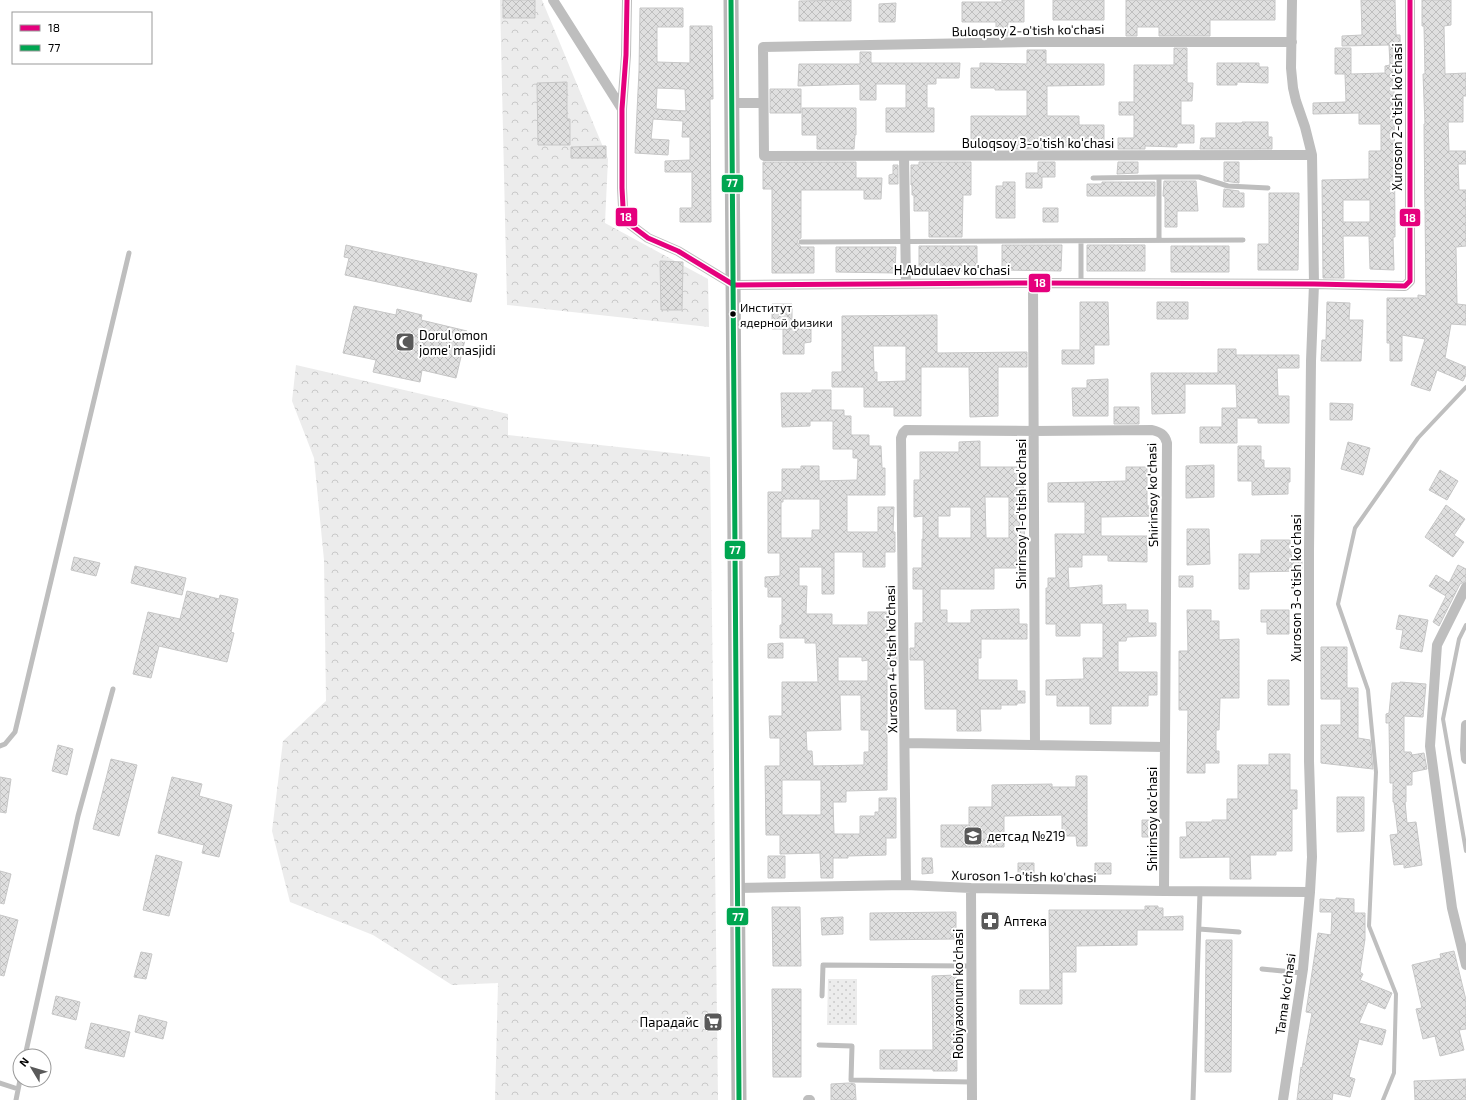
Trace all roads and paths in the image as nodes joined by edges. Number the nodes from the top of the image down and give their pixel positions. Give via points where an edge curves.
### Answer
1 (554, 0) edge
2 (627, 0) edge
3 (732, 0) edge
4 (737, 0) edge
5 (1292, 0) edge
6 (1410, 0) edge
7 (1292, 42) junction
8 (735, 103) junction
9 (763, 103) junction
10 (622, 109) junction
11 (1312, 155) junction
12 (904, 156) junction
13 (1159, 177) junction
14 (1093, 178) dead end
15 (1268, 188) dead end
16 (1159, 240) junction
17 (1243, 240) dead end
18 (1081, 241) junction
19 (801, 242) dead end
20 (906, 242) junction
21 (129, 253) dead end
22 (1033, 283) junction
23 (1081, 283) junction
24 (906, 284) junction
25 (1314, 284) junction
26 (737, 285) junction
27 (1034, 431) junction
28 (902, 433) joint
29 (1466, 587) edge
30 (113, 689) dead end
31 (1466, 725) edge
32 (906, 743) junction
33 (1035, 745) junction
34 (0, 746) edge
35 (1165, 747) junction
36 (1466, 759) edge
37 (906, 885) junction
38 (741, 888) junction
39 (970, 888) junction
40 (1164, 892) junction
41 (1200, 892) junction
42 (1310, 892) junction
43 (1199, 929) junction
44 (1240, 932) dead end
45 (1466, 965) edge
46 (971, 966) junction
47 (1262, 968) dead end
48 (1302, 973) junction
49 (822, 996) dead end
50 (819, 1045) dead end
51 (27, 1048) edge
52 (972, 1082) junction
53 (0, 1083) edge
54 (18, 1089) joint
55 (16, 1100) edge
56 (739, 1100) edge
57 (746, 1100) edge
58 (972, 1100) edge
59 (1193, 1100) edge
60 (1283, 1100) edge

1 - 10 street
2 - 10 street
3 - 8 main road
4 - 8 main road
5 - 7 street, Xuroson 3-o'tish ko'chasi
6 - 25 street, Xuroson 2-o'tish ko'chasi via 1410,281 1405,286
7 - 9 street, Buloqsoy 2-o'tish ko'chasi via 1031,42 763,47
7 - 11 street, Xuroson 3-o'tish ko'chasi via 1294,94
8 - 9 street
8 - 26 main road
9 - 12 street, Buloqsoy 3-o'tish ko'chasi via 764,156
10 - 26 street via 623,207 628,223 648,238 678,251
11 - 12 street, Buloqsoy 3-o'tish ko'chasi
11 - 25 street, Xuroson 3-o'tish ko'chasi
12 - 20 street
13 - 14 lane
13 - 15 lane via 1199,177 1228,186
13 - 16 lane
16 - 17 lane
16 - 18 lane
18 - 20 lane
18 - 23 lane
19 - 20 lane
20 - 24 street
21 - 34 lane via 15,732
22 - 23 street, H.Abdulaev ko'chasi
22 - 24 street, H.Abdulaev ko'chasi
22 - 27 street, Shirinsoy 1-o'tish ko'chasi
23 - 25 street, H.Abdulaev ko'chasi
24 - 26 street, H.Abdulaev ko'chasi
25 - 42 street, Xuroson 3-o'tish ko'chasi via 1309,551 1309,761 1312,857
26 - 38 main road
27 - 28 street, Shirinsoy ko'chasi via 906,430
27 - 33 street, Shirinsoy 1-o'tish ko'chasi
27 - 35 street, Shirinsoy ko'chasi via 1152,430 1166,438
28 - 32 street, Xuroson 4-o'tish ko'chasi
29 - 45 street via 1437,645 1430,746 1452,908
30 - 51 lane via 78,816
31 - 36 street
32 - 33 street
32 - 37 street, Xuroson 4-o'tish ko'chasi
33 - 35 street
35 - 40 street, Shirinsoy ko'chasi
37 - 38 street, Хuroson 1-o'tish ko'chasi
37 - 39 street, Хuroson 1-o'tish ko'chasi
38 - 56 main road
38 - 57 main road
39 - 40 street, Хuroson 1-o'tish ko'chasi
39 - 46 street, Robiyaxonum ko'chasi
40 - 41 street, Хuroson 1-o'tish ko'chasi
41 - 42 street, Хuroson 1-o'tish ko'chasi
41 - 43 lane
42 - 48 street, Tama ko'chasi
43 - 44 lane
43 - 59 lane
46 - 49 lane via 823,965
46 - 52 street, Robiyaxonum ko'chasi
47 - 48 lane
48 - 60 street, Tama ko'chasi
50 - 52 lane via 852,1046 851,1080
52 - 58 street, Robiyaxonum ko'chasi
53 - 54 lane
54 - 55 lane

